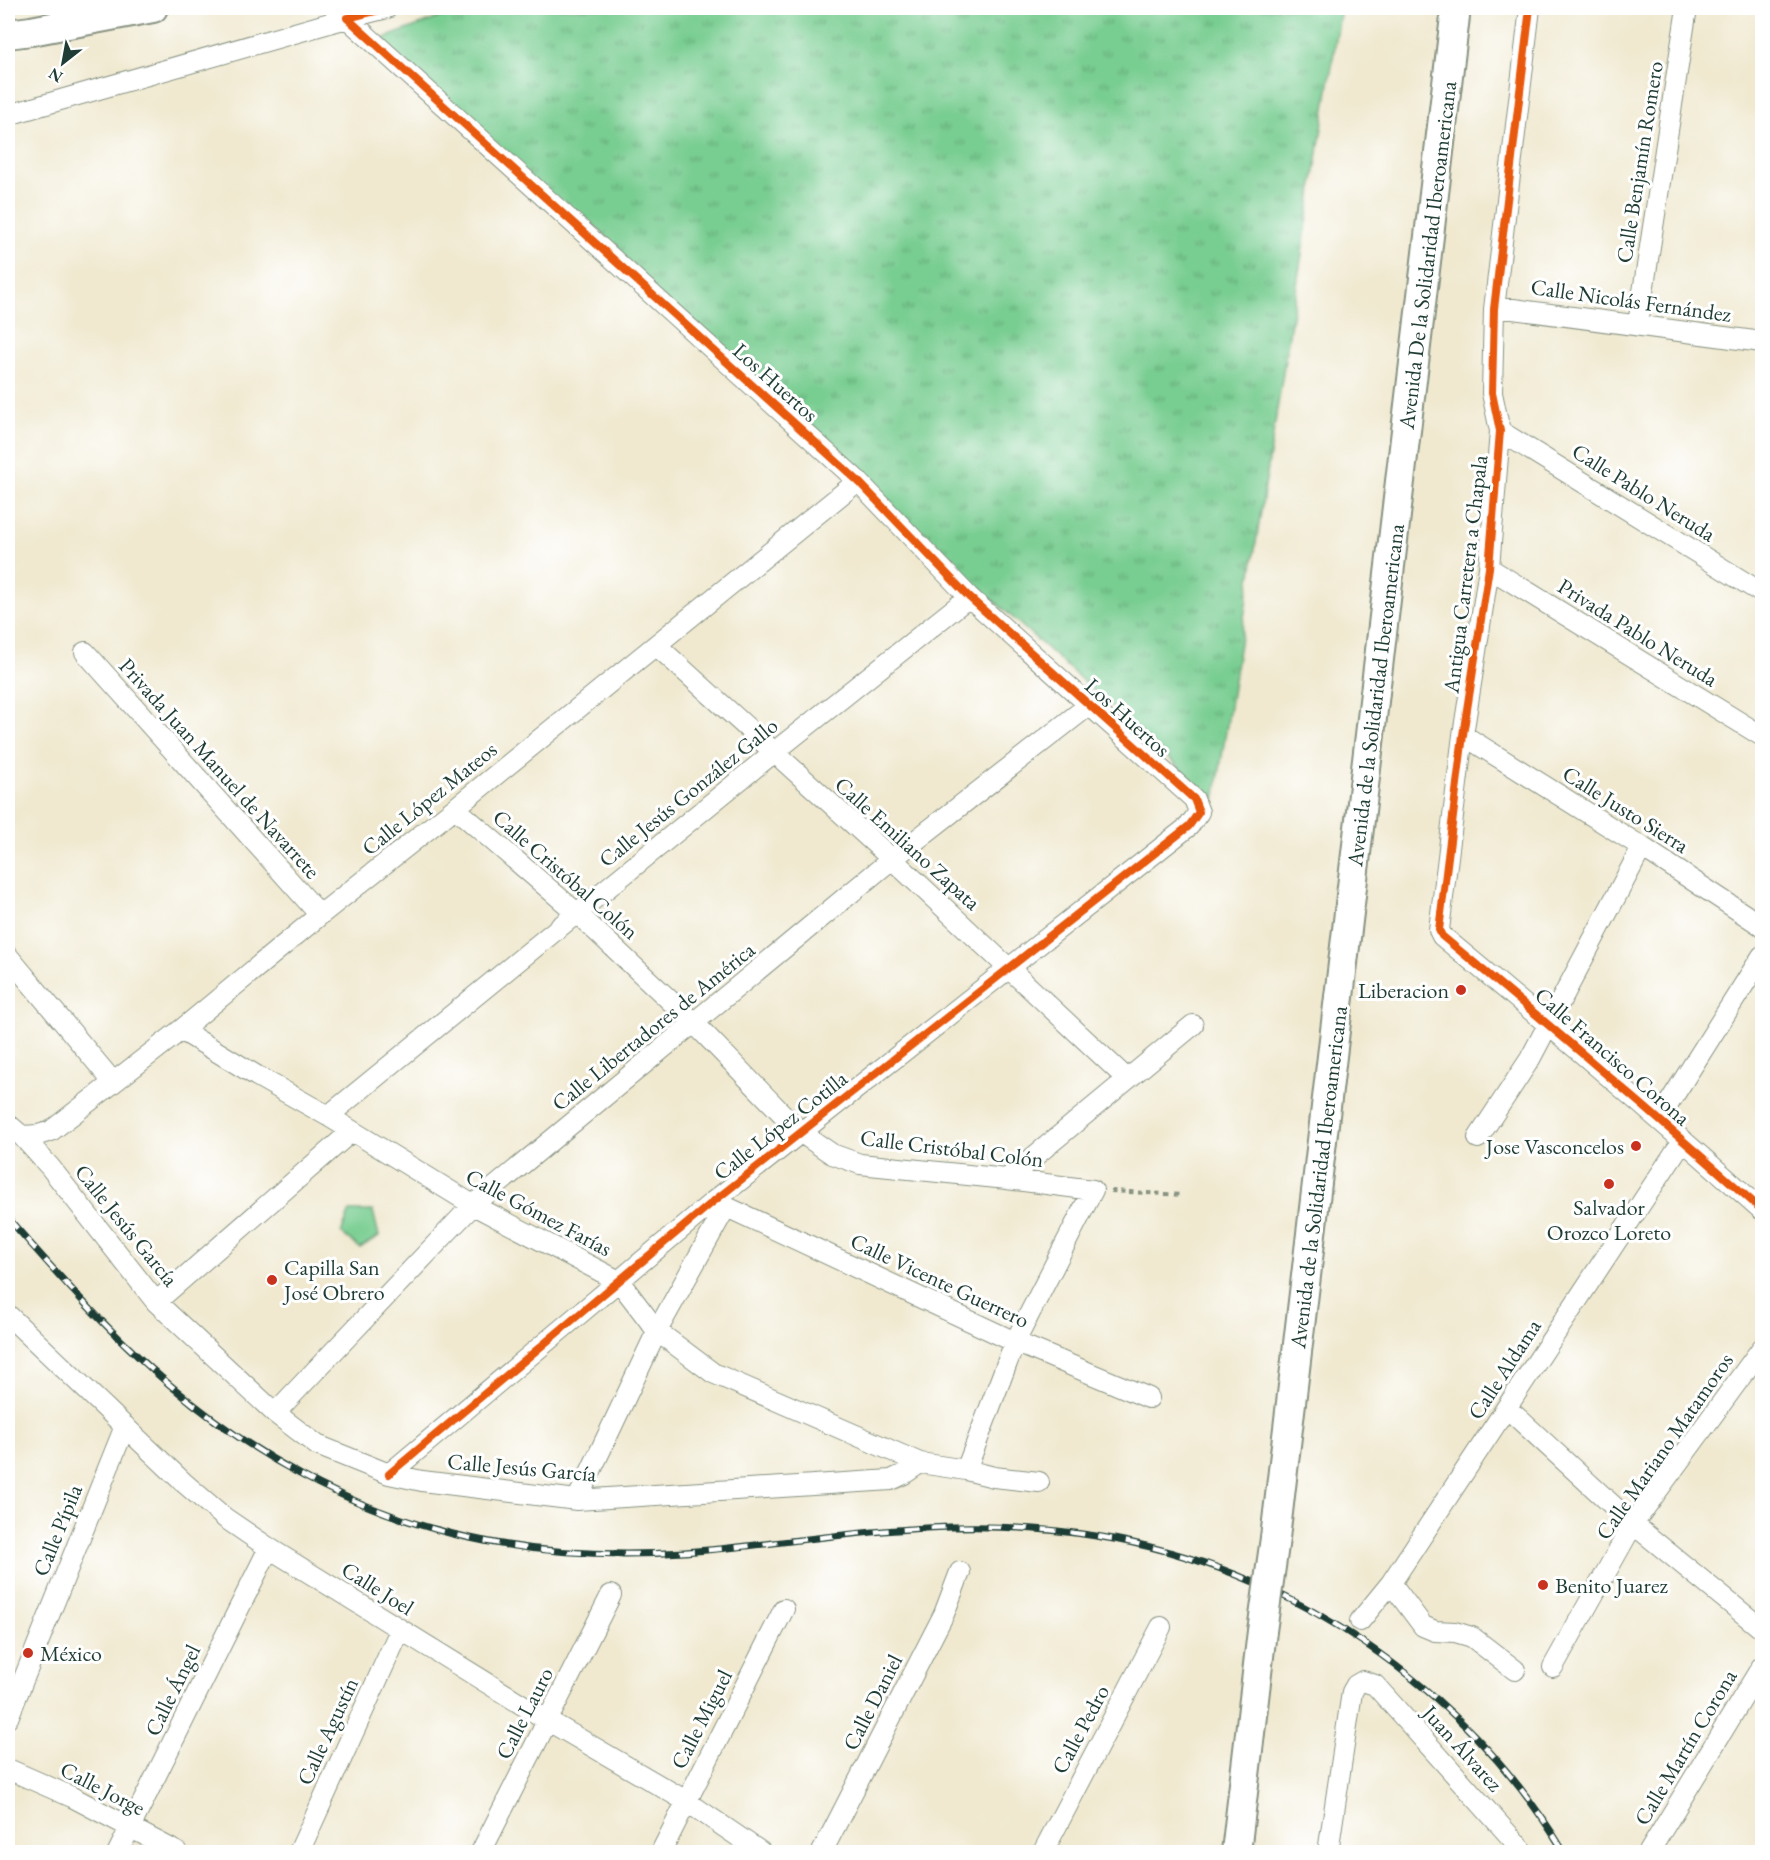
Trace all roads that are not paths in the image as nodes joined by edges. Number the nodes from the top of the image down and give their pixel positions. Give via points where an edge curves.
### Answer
1 (153, 8) edge
2 (387, 8) edge
3 (1456, 8) edge
4 (1530, 8) edge
5 (1687, 8) edge
6 (348, 18) junction
7 (8, 34) edge
8 (8, 115) edge
9 (1494, 309) junction
10 (1638, 324) junction
11 (1762, 342) edge
12 (1500, 431) junction
13 (858, 481) junction
14 (1398, 502) joint
15 (1489, 568) junction
16 (1762, 593) edge
17 (969, 597) junction
18 (656, 645) junction
19 (85, 652) dead end
20 (1088, 706) junction
21 (1463, 735) junction
22 (1762, 736) edge
23 (773, 753) junction
24 (455, 808) junction
25 (1199, 812) joint
26 (1642, 847) junction
27 (892, 860) junction
28 (578, 914) junction
29 (320, 915) junction
30 (1762, 926) edge
31 (1438, 930) joint
32 (1762, 956) edge
33 (8, 957) edge
34 (1009, 968) junction
35 (1548, 1023) junction
36 (695, 1024) junction
37 (1193, 1025) dead end
38 (181, 1030) junction
39 (1127, 1079) junction
40 (113, 1082) junction
41 (328, 1116) junction
42 (1659, 1119) junction
43 (15, 1130) edge
44 (352, 1131) junction
45 (800, 1132) junction
46 (1478, 1138) dead end
47 (1683, 1140) junction
48 (1007, 1179) junction
49 (720, 1204) junction
50 (472, 1206) junction
51 (1762, 1210) edge
52 (619, 1281) junction
53 (156, 1302) junction
54 (8, 1318) edge
55 (657, 1331) junction
56 (1015, 1342) junction
57 (1762, 1348) edge
58 (1149, 1398) dead end
59 (1506, 1408) junction
60 (275, 1413) junction
61 (125, 1426) junction
62 (920, 1463) junction
63 (966, 1470) junction
64 (389, 1474) junction
65 (1039, 1482) dead end
66 (577, 1500) junction
67 (1633, 1524) junction
68 (269, 1548) junction
69 (960, 1572) dead end
70 (1391, 1583) junction
71 (611, 1595) dead end
72 (784, 1609) dead end
73 (1360, 1621) dead end
74 (1161, 1627) dead end
75 (1762, 1629) edge
76 (400, 1630) junction
77 (1762, 1666) edge
78 (1552, 1667) dead end
79 (1515, 1670) dead end
80 (8, 1718) edge
81 (546, 1720) junction
82 (8, 1769) edge
83 (686, 1801) junction
84 (130, 1828) junction
85 (118, 1852) edge
86 (177, 1852) edge
87 (299, 1852) edge
88 (482, 1852) edge
89 (660, 1852) edge
90 (761, 1852) edge
91 (822, 1852) edge
92 (1043, 1852) edge
93 (1236, 1852) edge
94 (1328, 1852) edge
95 (1524, 1852) edge
96 (1649, 1852) edge

1 - 7 highway
2 - 6 street
3 - 14 highway, Avenida De la Solidaridad Iberoamericana
4 - 9 street, Antigua Carretera a Chapala
5 - 10 street, Calle Benjamín Romero
6 - 8 street
6 - 13 street, Los Huertos
9 - 10 street, Calle Nicolás Fernández
9 - 12 street, Antigua Carretera a Chapala via 1492,393
10 - 11 street, Calle Nicolás Fernández
12 - 15 street, Antigua Carretera a Chapala
12 - 16 street, Calle Pablo Neruda
13 - 17 street, Los Huertos
13 - 18 street, Calle López Mateos
14 - 93 highway, Avenida de la Solidaridad Iberoamericana, bridge
15 - 21 street, Antigua Carretera a Chapala
15 - 22 street, Privada Pablo Neruda
17 - 20 street, Los Huertos
17 - 23 street, Calle Jesús González Gallo
18 - 23 street, Calle Emiliano Zapata
18 - 24 street, Calle López Mateos
19 - 29 street, Privada Juan Manuel de Navarrete
20 - 25 street, Los Huertos via 1194,799
20 - 27 street, Calle Libertadores de América
21 - 26 street, Calle Justo Sierra
21 - 31 street, Antigua Carretera a Chapala
23 - 27 street, Calle Emiliano Zapata
23 - 28 street, Calle Jesús González Gallo
24 - 28 street, Calle Cristóbal Colón
24 - 29 street, Calle López Mateos
25 - 34 street, Calle López Cotilla via 1189,826
26 - 30 street, Calle Justo Sierra
26 - 35 street
27 - 34 street, Calle Emiliano Zapata
27 - 36 street, Calle Libertadores de América
28 - 36 street, Calle Cristóbal Colón
28 - 41 street, Calle Jesús González Gallo
29 - 38 street, Calle López Mateos
31 - 35 street, Calle Francisco Corona
32 - 42 street
33 - 40 street
34 - 39 street, Calle Emiliano Zapata
34 - 45 street, Calle López Cotilla
35 - 42 street, Calle Francisco Corona
35 - 46 street via 1530,1059
36 - 45 street, Calle Cristóbal Colón
36 - 50 street, Calle Libertadores de América
37 - 39 street
38 - 40 street, Calle López Mateos
38 - 41 street, Calle Gómez Farías
39 - 48 street
40 - 43 street, Calle López Mateos via 51,1131 38,1135
41 - 44 street, Calle Gómez Farías
42 - 47 street, Calle Francisco Corona
43 - 53 street, Calle Jesús García via 50,1167
44 - 50 street, Calle Gómez Farías
44 - 53 street
45 - 48 street, Calle Cristóbal Colón via 832,1154 860,1164
45 - 49 street, Calle López Cotilla
47 - 51 street, Calle Francisco Corona
47 - 59 street, Calle Aldama
48 - 56 street, Calle Cristóbal Colón via 1093,1190
49 - 52 street, Calle López Cotilla
49 - 55 street
49 - 56 street, Calle Vicente Guerrero
50 - 52 street, Calle Gómez Farías
50 - 60 street, Calle Libertadores de América
52 - 55 street, Calle Gómez Farías
52 - 64 street, Calle López Cotilla
53 - 60 street, Calle Jesús García
54 - 61 street, Calle Joel
55 - 62 street, Calle Gómez Farías via 713,1373
55 - 66 street
56 - 58 street, Calle Vicente Guerrero
56 - 63 street
57 - 67 street, Calle Mariano Matamoros
59 - 67 street
59 - 70 street, Calle Aldama
60 - 64 street, Calle Jesús García via 317,1445
61 - 68 street, Calle Joel via 225,1518
61 - 80 street, Calle Pípila
62 - 63 street, Calle Gómez Farías
62 - 66 street, Calle Jesús García via 891,1480
63 - 65 street, Calle Gómez Farías via 994,1478
64 - 66 street, Calle Jesús García
67 - 75 street
67 - 78 street, Calle Mariano Matamoros
68 - 76 street, Calle Joel
68 - 84 street, Calle Ángel
69 - 91 street, Calle Daniel via 944,1614
70 - 73 street, Calle Aldama
70 - 79 street via 1423,1626 1472,1637
71 - 81 street, Calle Lauro
72 - 83 street, Calle Miguel
74 - 92 street, Calle Pedro
76 - 81 street, Calle Joel
76 - 87 street, Calle Agustín
77 - 96 street, Calle Martín Corona
81 - 83 street, Calle Joel
81 - 88 street, Calle Lauro
82 - 84 street, Calle Jorge
83 - 89 street, Calle Miguel
83 - 90 street, Calle Joel
84 - 85 street, Calle Ángel
84 - 86 street, Calle Jorge
94 - 95 street, Juan Álvarez via 1352,1692 1363,1681 1375,1684

